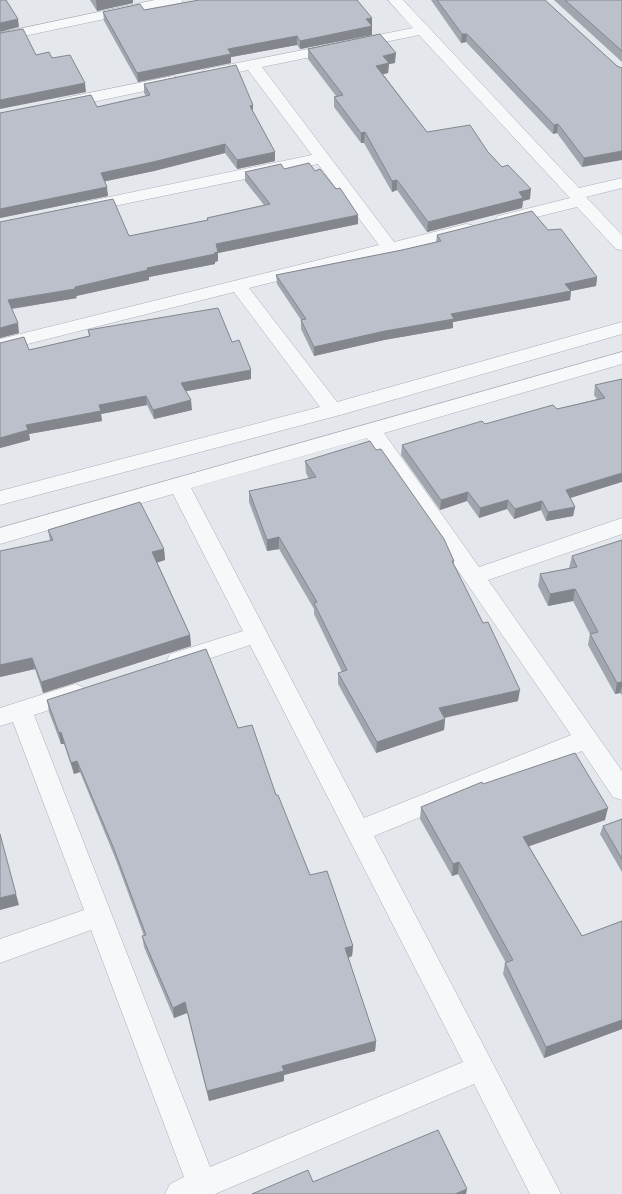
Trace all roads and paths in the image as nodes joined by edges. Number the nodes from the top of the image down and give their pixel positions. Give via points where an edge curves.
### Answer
1 (176, 0) edge
2 (395, 0) edge
3 (423, 30) junction
4 (0, 37) edge
5 (252, 65) junction
6 (53, 105) edge
7 (323, 158) junction
8 (622, 184) edge
9 (578, 198) junction
10 (69, 211) edge
11 (622, 245) edge
12 (390, 248) junction
13 (238, 286) junction
14 (622, 328) edge
15 (0, 345) edge
16 (622, 358) edge
17 (332, 410) junction
18 (371, 429) junction
19 (179, 485) junction
20 (0, 498) edge
21 (622, 526) edge
22 (0, 536) edge
23 (474, 577) junction
24 (256, 635) junction
25 (158, 667) edge
26 (96, 686) edge
27 (10, 714) edge
28 (587, 739) junction
29 (622, 790) edge
30 (358, 831) junction
31 (99, 916) junction
32 (0, 951) edge
33 (480, 1068) junction
34 (191, 1189) edge
35 (546, 1194) edge

1 - 4 street
2 - 3 street
3 - 5 street
3 - 9 street
5 - 6 street
5 - 7 street
7 - 10 street
7 - 12 street
8 - 9 street
9 - 11 street
9 - 12 street
12 - 13 street
13 - 15 street
13 - 17 street
14 - 17 street
16 - 18 street
17 - 20 street
18 - 19 street
18 - 23 street
19 - 22 street
19 - 24 street
21 - 23 street
23 - 28 street
24 - 25 street
24 - 30 street
26 - 27 street
27 - 31 street
28 - 29 street
28 - 30 street
30 - 33 street
31 - 32 street
31 - 34 street
33 - 34 street
33 - 35 street

